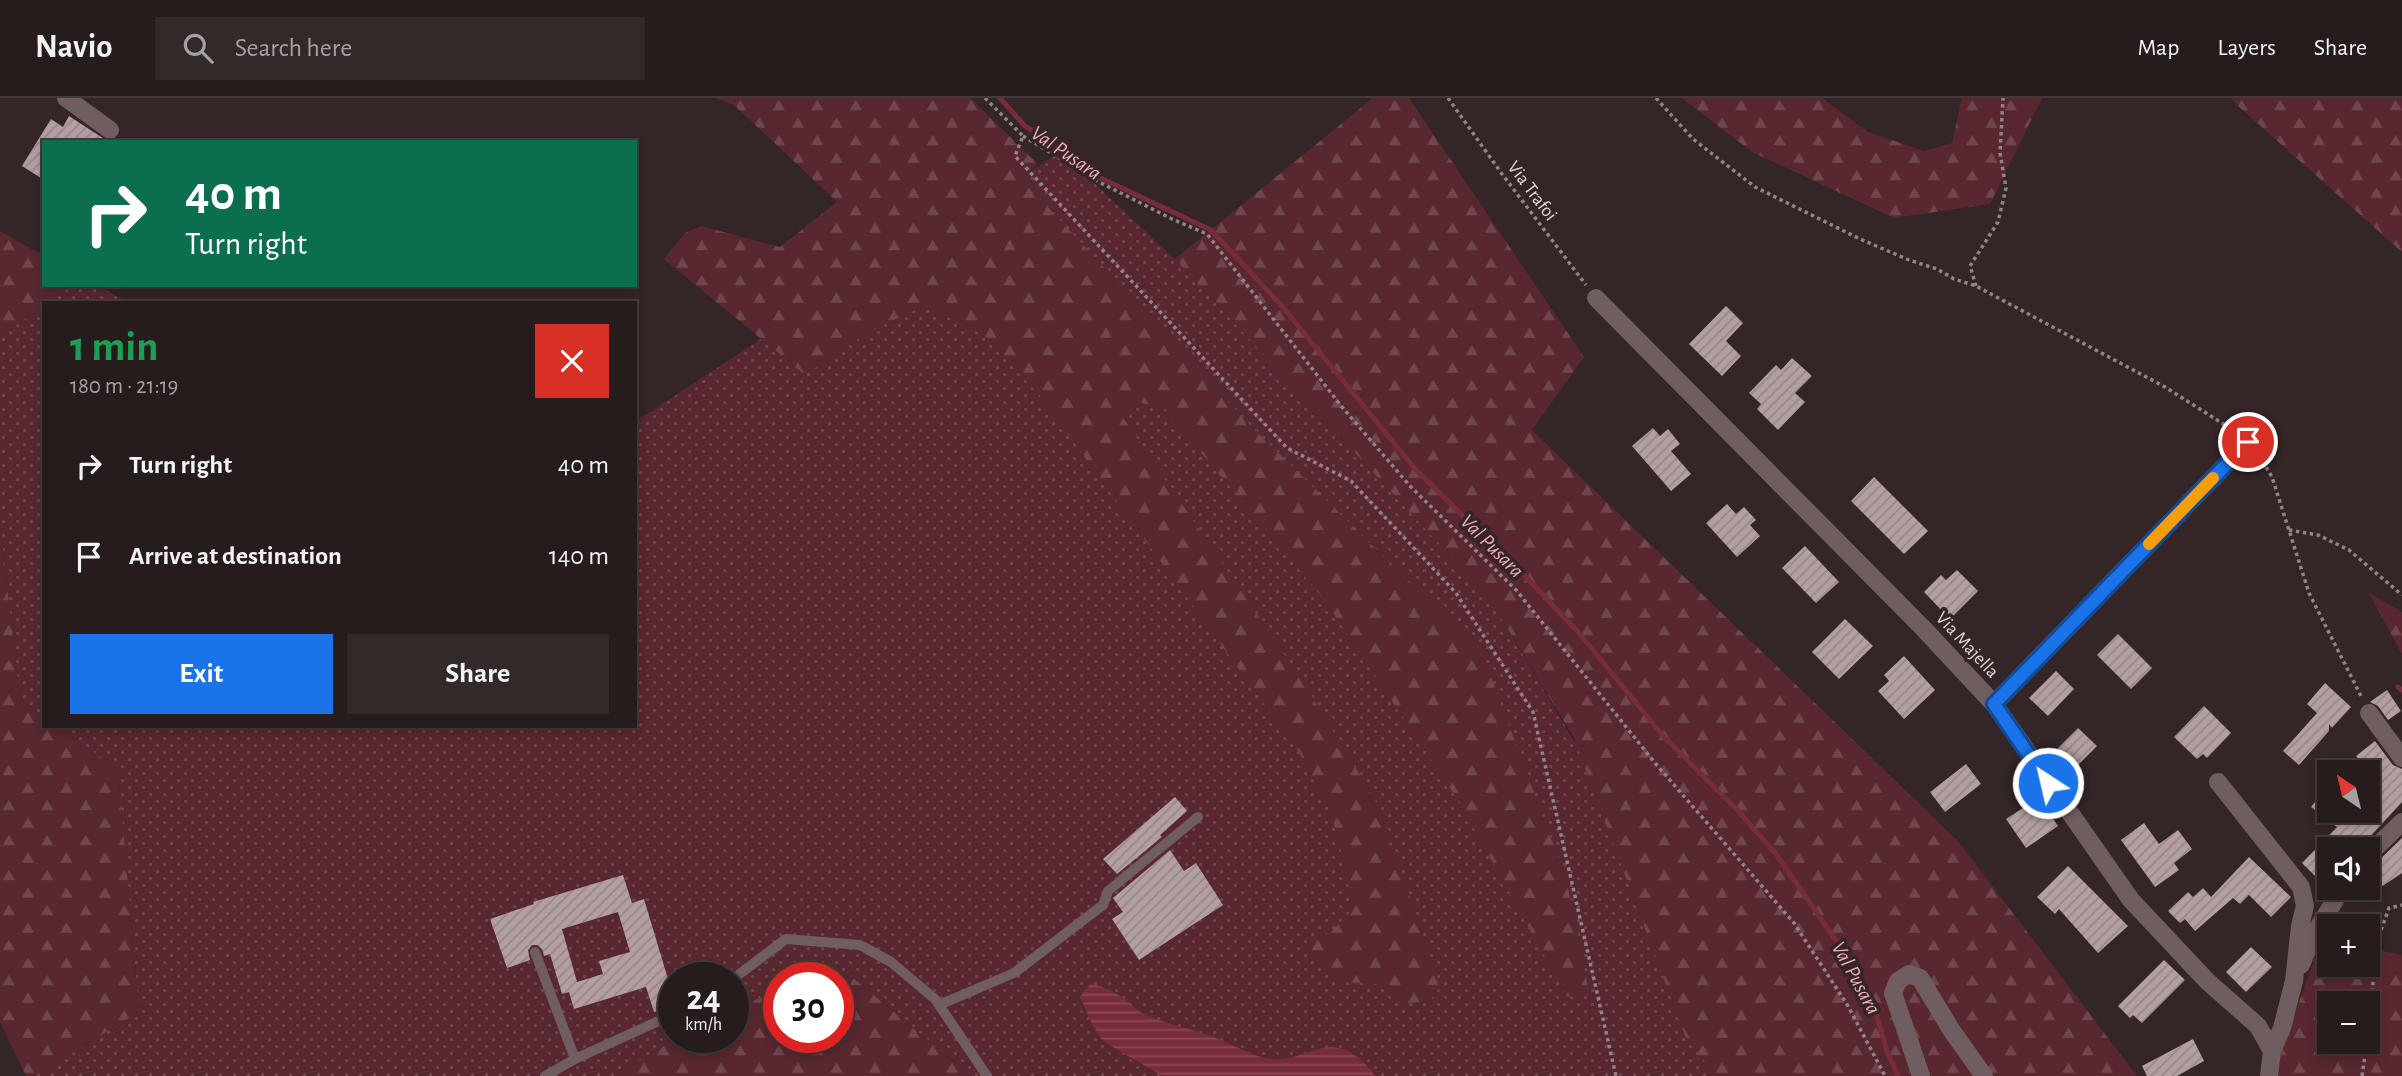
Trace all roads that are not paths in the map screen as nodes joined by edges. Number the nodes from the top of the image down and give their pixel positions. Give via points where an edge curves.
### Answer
1 (66, 98) edge
2 (110, 130) dead end
3 (1596, 298) road end
4 (2248, 442) road end
5 (1994, 704) junction
6 (2369, 713) road end
7 (2402, 758) edge
8 (2218, 782) dead end
9 (1198, 817) dead end
10 (2402, 822) edge
11 (2380, 843) edge
12 (2335, 900) edge
13 (535, 952) dead end
14 (749, 967) edge
15 (2294, 981) junction
16 (939, 1005) junction
17 (658, 1021) edge
18 (2272, 1051) junction
19 (575, 1059) junction
20 (545, 1076) edge
21 (987, 1076) edge
22 (1921, 1076) edge
23 (1984, 1076) edge
24 (2269, 1076) edge

1 - 2 street
3 - 5 street, Via Majella
4 - 5 street
5 - 18 street, Via Majella via 2131,900 2207,981 2258,1026
6 - 7 street
8 - 15 street via 2301,887 2305,906
9 - 16 lane via 1108,891 1103,905 1014,973
10 - 11 street
12 - 15 street
13 - 19 lane
14 - 16 lane via 786,939 860,945 891,962
15 - 18 street
16 - 21 lane
17 - 19 lane
18 - 24 street
19 - 20 lane
22 - 23 street via 1893,993 1898,981 1909,974 1920,978

